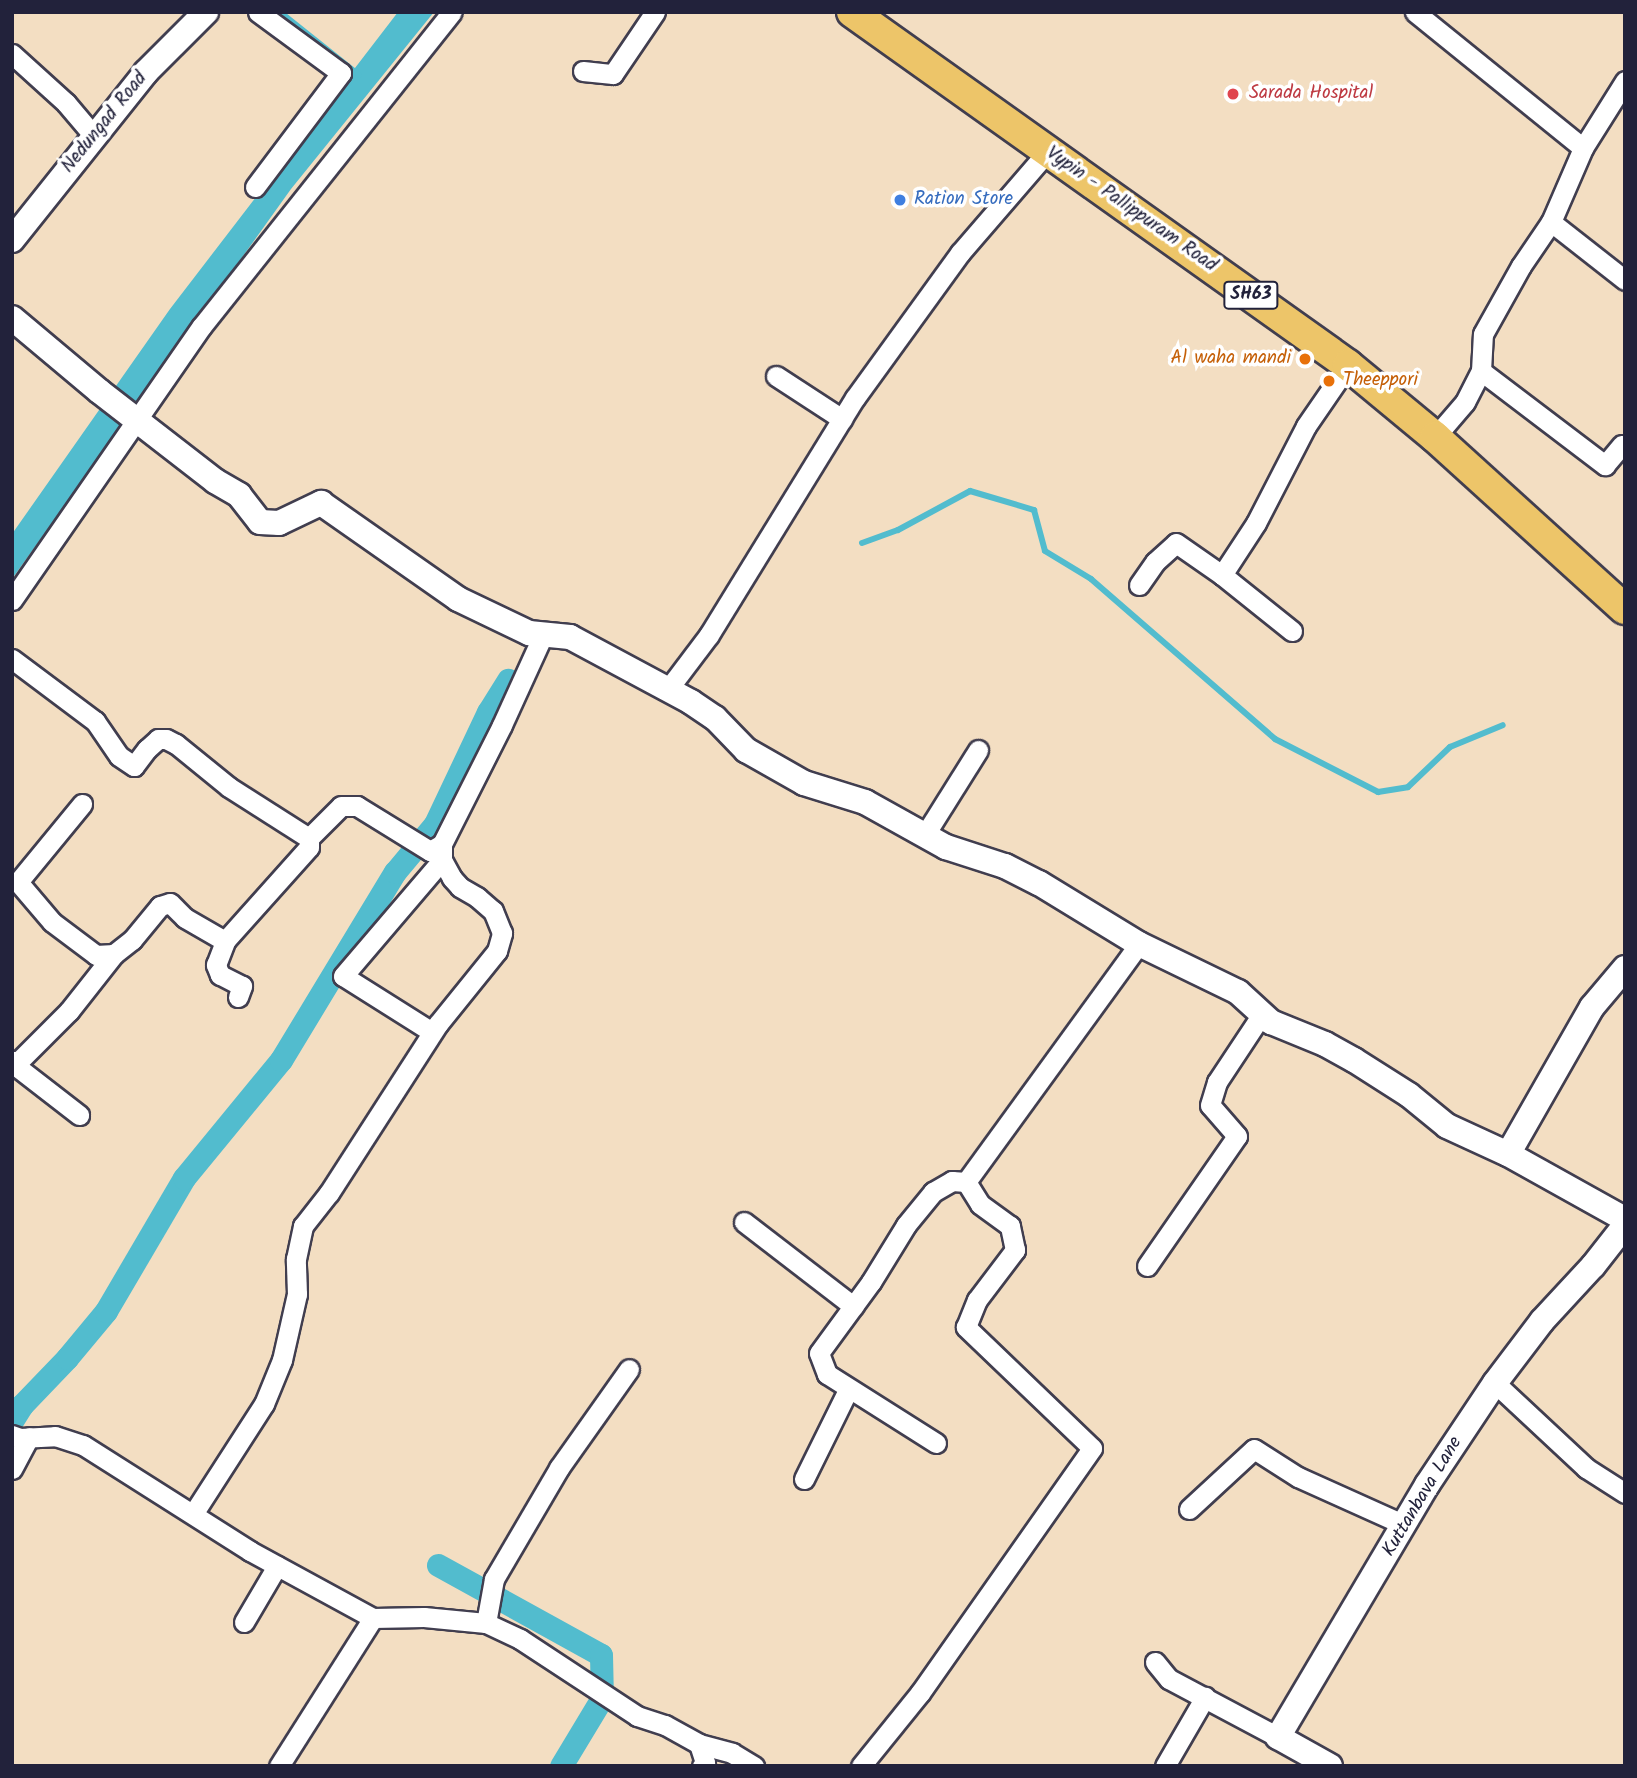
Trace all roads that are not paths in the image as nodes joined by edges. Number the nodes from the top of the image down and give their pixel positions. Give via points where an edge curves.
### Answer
1 (206, 12) edge
2 (258, 12) edge
3 (452, 12) edge
4 (654, 12) edge
5 (852, 12) edge
6 (1415, 12) edge
7 (12, 54) edge
8 (583, 71) dead end
9 (1625, 81) edge
10 (94, 136) junction
11 (1583, 148) junction
12 (1048, 151) junction
13 (255, 187) dead end
14 (1551, 222) junction
15 (12, 240) edge
16 (1625, 280) edge
17 (12, 318) edge
18 (1348, 365) junction
19 (1481, 371) junction
20 (776, 376) dead end
21 (137, 418) junction
22 (842, 419) junction
23 (1435, 438) junction
24 (1622, 445) dead end
25 (1222, 575) junction
26 (1139, 584) dead end
27 (12, 600) edge
28 (1625, 609) edge
29 (1292, 631) dead end
30 (544, 633) junction
31 (12, 659) edge
32 (669, 688) junction
33 (978, 750) dead end
34 (82, 804) dead end
35 (926, 833) junction
36 (309, 838) junction
37 (442, 852) junction
38 (15, 882) edge
39 (225, 941) junction
40 (1139, 944) junction
41 (114, 954) junction
42 (1625, 968) edge
43 (238, 997) dead end
44 (1262, 1014) junction
45 (432, 1032) junction
46 (12, 1062) edge
47 (79, 1115) dead end
48 (1508, 1154) junction
49 (966, 1182) junction
50 (1625, 1219) edge
51 (744, 1222) dead end
52 (1625, 1225) edge
53 (1147, 1266) dead end
54 (853, 1306) junction
55 (629, 1369) dead end
56 (1495, 1382) junction
57 (848, 1390) junction
58 (20, 1437) edge
59 (936, 1443) dead end
60 (12, 1469) edge
61 (804, 1479) dead end
62 (1625, 1493) edge
63 (1189, 1509) dead end
64 (193, 1514) junction
65 (1405, 1525) junction
66 (277, 1566) junction
67 (373, 1618) junction
68 (244, 1622) dead end
69 (486, 1623) junction
70 (1155, 1662) dead end
71 (1206, 1697) junction
72 (1278, 1737) junction
73 (699, 1744) junction
74 (279, 1766) edge
75 (702, 1766) edge
76 (754, 1766) edge
77 (861, 1766) edge
78 (1165, 1766) edge
79 (1330, 1766) edge

1 - 10 street, Nedungad Road via 146,72
2 - 13 street via 341,73
3 - 21 street via 202,326
4 - 8 street via 613,74
5 - 12 main road, Vypin - Pallippuram Road / SH63
6 - 11 street
7 - 10 street via 66,103
9 - 11 street
10 - 15 street, Nedungad Road
11 - 14 street
12 - 18 main road, Vypin - Pallippuram Road / SH63
12 - 22 street via 960,253
14 - 16 street
14 - 19 street via 1483,334
17 - 21 street
18 - 23 main road, Vypin - Pallippuram Road / SH63
18 - 25 street via 1306,426
19 - 23 street via 1465,402
19 - 24 street via 1605,465
20 - 22 street
21 - 27 street
21 - 30 street via 239,495 260,522 279,523 321,503 458,600 529,633
22 - 32 street via 709,635
23 - 28 main road, Vypin - Pallippuram Road / SH63
25 - 26 street via 1176,543
25 - 29 street
30 - 32 street via 570,637
30 - 37 street
31 - 36 street via 95,721 119,756 134,766 158,739 176,744 229,787
32 - 35 street via 715,718 746,750 804,783 865,802
33 - 35 street
34 - 38 street
35 - 40 street via 946,847 1039,883
36 - 37 street via 341,806 357,806 417,845
36 - 39 street via 309,847
37 - 45 street via 460,887 493,911 502,933 497,951
37 - 45 street via 343,976
38 - 41 street via 52,922 96,955
39 - 41 street via 185,918 170,903 160,906
39 - 43 street via 216,965 220,975 242,986
40 - 44 street via 1237,992
40 - 49 street
41 - 46 street via 69,1011 19,1061
42 - 48 street via 1592,1007
44 - 48 street via 1354,1060 1447,1126
44 - 53 street via 1217,1082 1210,1105 1237,1136
45 - 64 street via 303,1226 296,1259 297,1294 282,1360 264,1404
46 - 47 street
48 - 50 street
49 - 54 street via 952,1181 933,1192
49 - 77 street via 980,1204 1010,1226 1015,1250 977,1300 965,1327 1092,1448 920,1692
51 - 54 street
52 - 56 street, Kuttanbava Lane
54 - 57 street via 819,1353 827,1374
55 - 69 street via 559,1468 494,1579
56 - 62 street via 1587,1468
56 - 65 street, Kuttanbava Lane
57 - 59 street
57 - 61 street
58 - 60 street
58 - 64 street via 55,1436 83,1445
63 - 65 street via 1254,1449 1298,1477
64 - 66 street
65 - 72 street, Kuttanbava Lane
66 - 67 street
66 - 68 street
67 - 69 street
67 - 74 street
69 - 73 street via 520,1639 637,1716
70 - 71 street via 1169,1678
71 - 72 street
71 - 78 street
72 - 79 street
73 - 75 street
73 - 76 street via 732,1753

